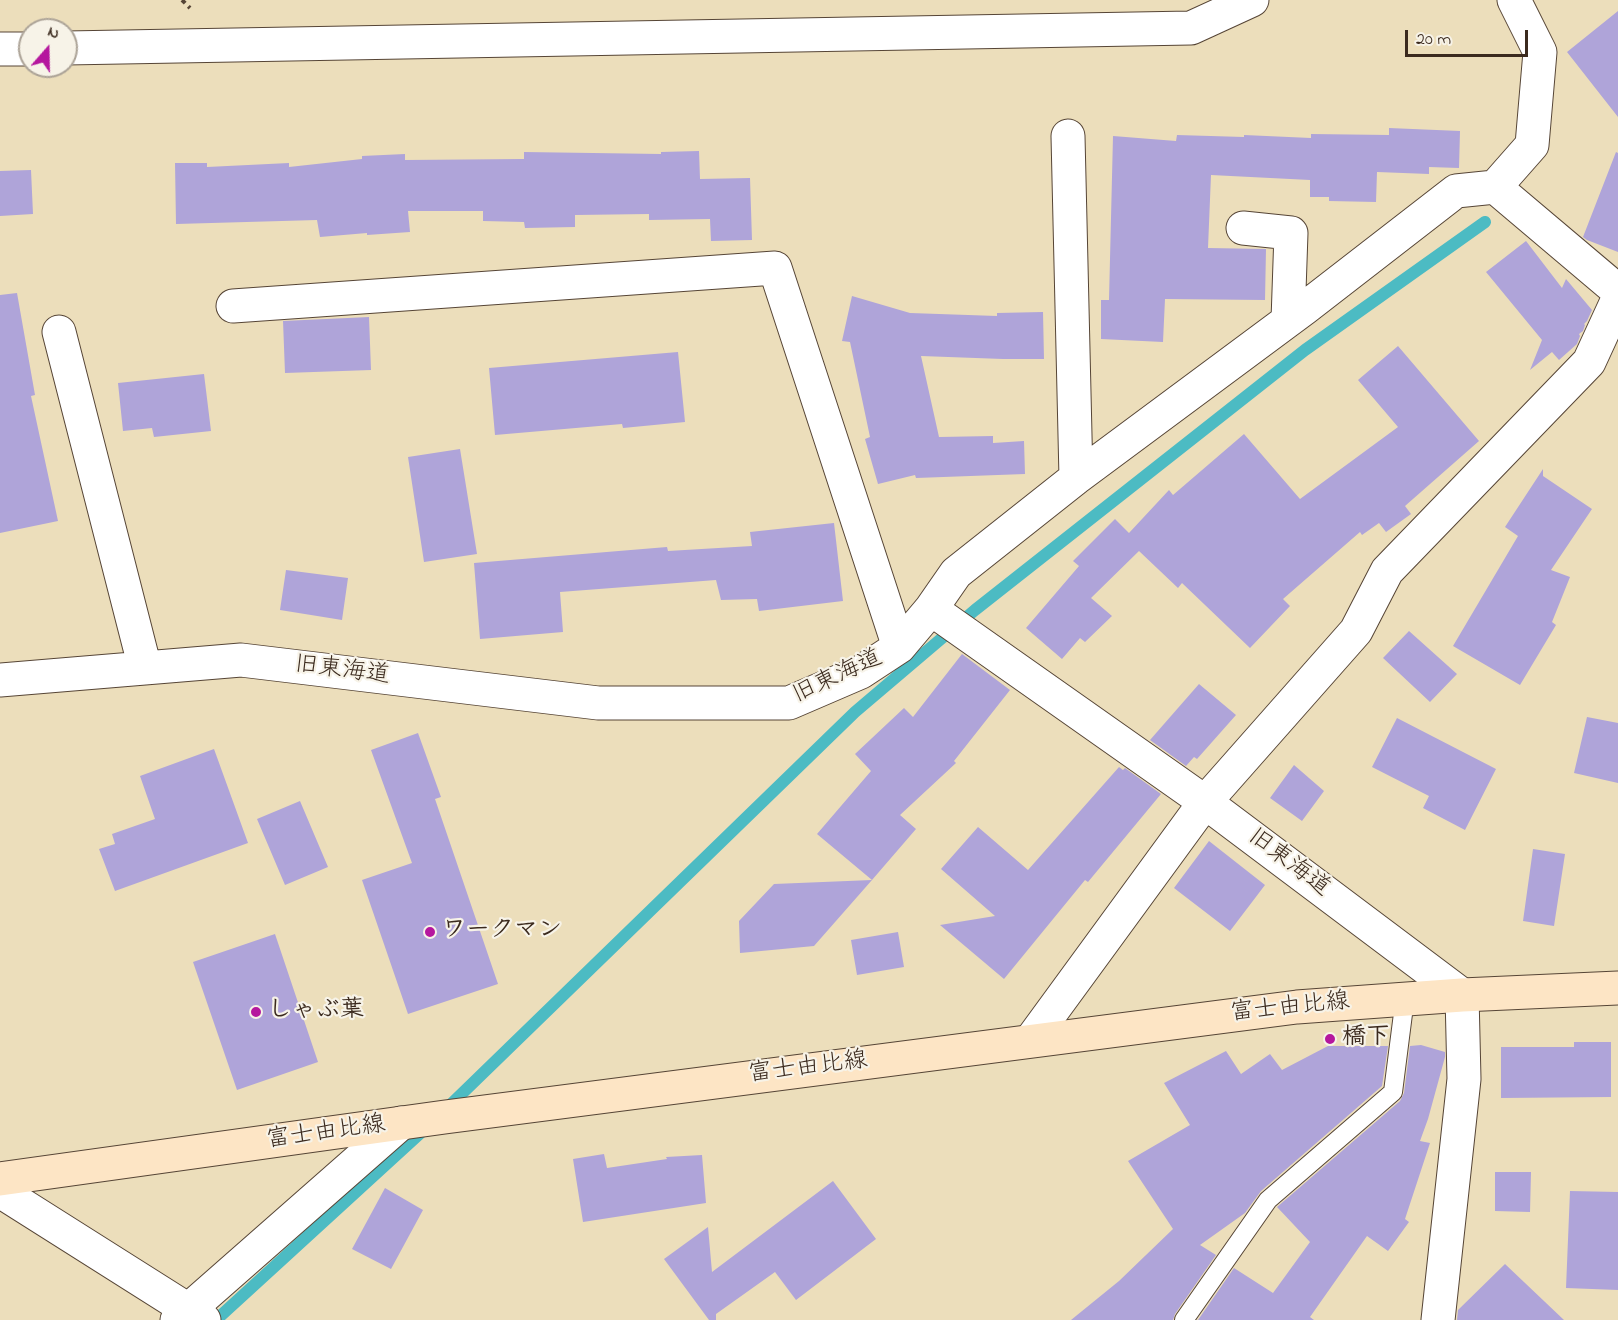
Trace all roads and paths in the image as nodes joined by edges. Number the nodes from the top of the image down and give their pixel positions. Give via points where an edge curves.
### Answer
1 (1252, 0) edge
2 (1514, 0) edge
3 (78, 48) edge
4 (0, 49) edge
5 (18, 49) edge
6 (1068, 136) dead end
7 (1494, 187) junction
8 (1243, 228) dead end
9 (1618, 291) edge
10 (1618, 299) edge
11 (233, 306) dead end
12 (1288, 320) junction
13 (59, 332) dead end
14 (1076, 478) junction
15 (930, 609) junction
16 (899, 647) junction
17 (145, 668) junction
18 (0, 680) edge
19 (1205, 802) junction
20 (1618, 988) edge
21 (1462, 995) junction
22 (1405, 998) junction
23 (1031, 1040) junction
24 (401, 1123) junction
25 (0, 1179) edge
26 (0, 1191) edge
27 (191, 1316) edge
28 (1184, 1320) edge
29 (1438, 1320) edge

1 - 3 street via 1191,28
2 - 7 street via 1540,52 1532,145
4 - 5 street
6 - 14 street
7 - 9 street
7 - 12 street via 1456,191
8 - 12 street via 1291,233
10 - 19 street via 1589,362 1387,571 1356,631
11 - 16 street via 775,268
12 - 14 street
13 - 17 street
14 - 15 street via 956,573
15 - 16 street, 旧東海道
15 - 19 street, 旧東海道
16 - 17 street, 旧東海道 via 861,672 789,703 598,703 242,660
17 - 18 street, 旧東海道
19 - 21 street, 旧東海道
19 - 23 street
20 - 21 main road, 富士由比線
21 - 22 main road, 富士由比線
21 - 29 street via 1464,1079
22 - 23 main road, 富士由比線 via 1297,1007
22 - 28 lane via 1393,1092 1268,1200
23 - 24 main road, 富士由比線
24 - 25 main road, 富士由比線
24 - 27 street
26 - 27 street

